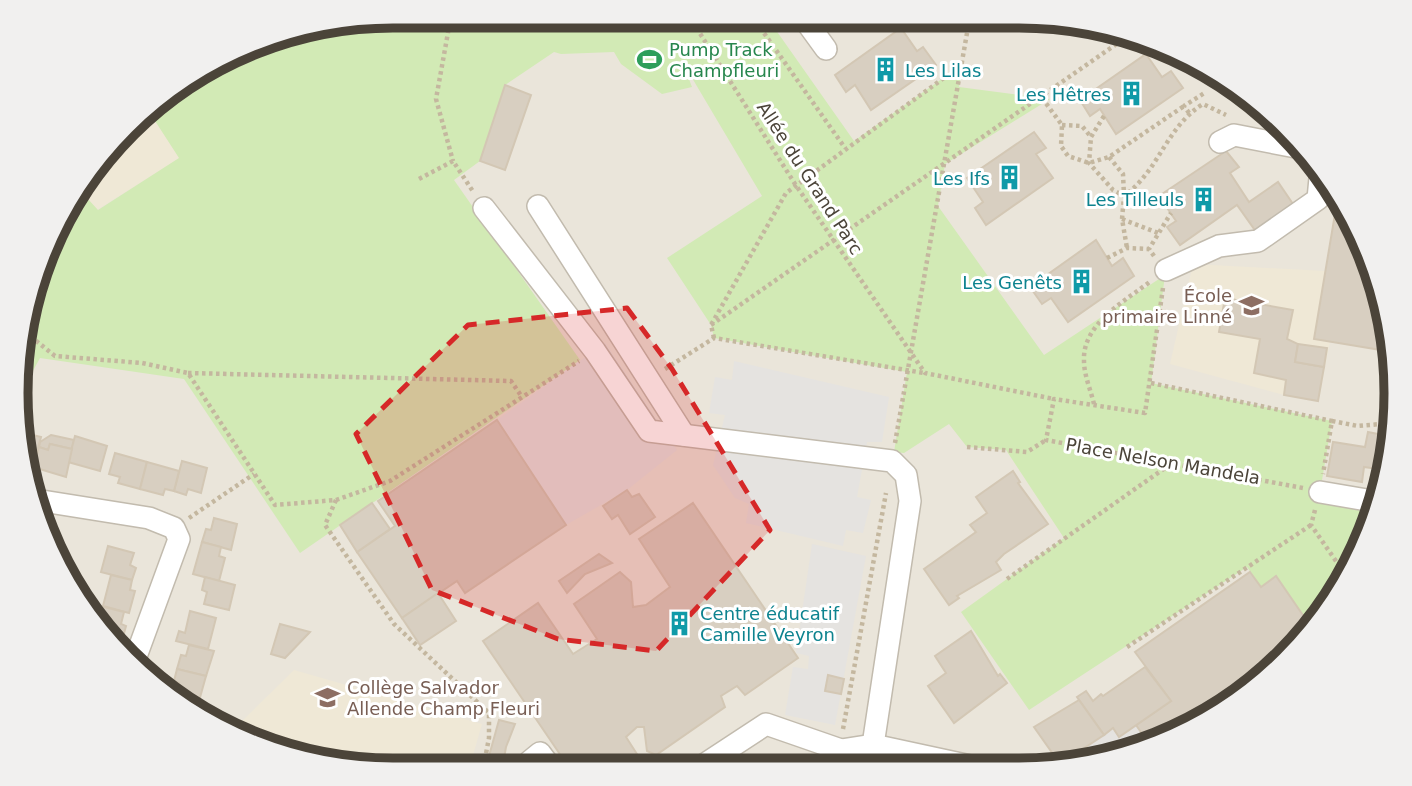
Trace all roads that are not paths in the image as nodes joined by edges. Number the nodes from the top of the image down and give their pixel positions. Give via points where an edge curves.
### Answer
1 (811, 28) edge
2 (826, 49) dead end
3 (1220, 142) dead end
4 (1287, 145) edge
5 (1319, 186) edge
6 (538, 206) dead end
7 (484, 208) road end
8 (1166, 270) road end
9 (684, 435) junction
10 (1320, 492) road end
11 (1368, 500) edge
12 (44, 501) edge
13 (137, 653) edge
14 (873, 745) junction
15 (714, 758) edge
16 (933, 758) edge

1 - 2 street
3 - 4 street via 1234,135
5 - 8 street via 1318,199 1258,242 1219,246
6 - 9 street
7 - 9 street via 595,351 649,431
9 - 14 street via 892,461 906,475 910,501
10 - 11 street
12 - 13 street via 149,518 174,528 179,539
14 - 15 street via 841,750 804,727 766,724
14 - 16 street

